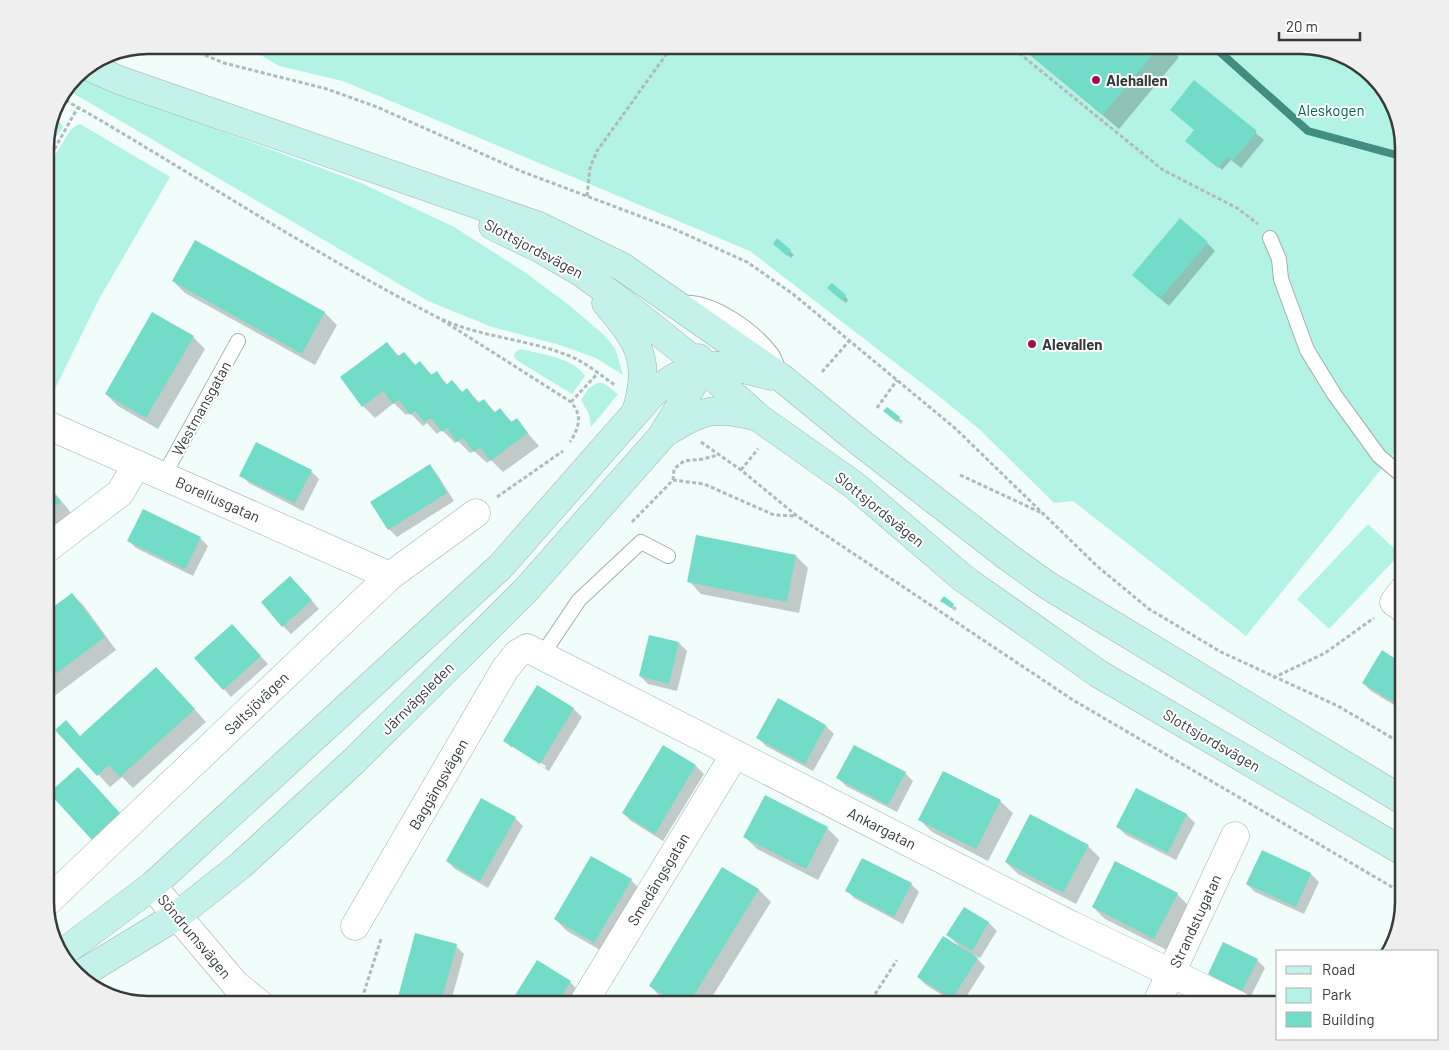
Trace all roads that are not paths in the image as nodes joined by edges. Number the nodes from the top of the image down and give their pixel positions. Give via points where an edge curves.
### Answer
1 (96, 70) edge
2 (361, 163) junction
3 (1270, 238) road end
4 (582, 272) junction
5 (677, 303) junction
6 (238, 342) dead end
7 (700, 365) junction
8 (782, 379) junction
9 (636, 413) junction
10 (759, 418) junction
11 (54, 428) edge
12 (662, 436) junction
13 (137, 464) junction
14 (1395, 469) edge
15 (164, 475) junction
16 (476, 513) road end
17 (54, 543) edge
18 (668, 556) dead end
19 (390, 576) junction
20 (534, 652) junction
21 (735, 754) junction
22 (1395, 796) edge
23 (1235, 836) dead end
24 (1395, 847) edge
25 (152, 886) junction
26 (54, 895) edge
27 (178, 915) junction
28 (355, 926) dead end
29 (66, 949) edge
30 (85, 972) edge
31 (1171, 972) junction
32 (249, 996) edge
33 (587, 996) edge
34 (1160, 996) edge
35 (1220, 996) edge

1 - 2 main road, Slottsjordsvägen
2 - 4 main road, Slottsjordsvägen
2 - 5 main road, Slottsjordsvägen via 539,226 621,266
3 - 14 lane via 1307,350 1379,456
4 - 7 main road, Slottsjordsvägen
4 - 9 main road via 635,340 644,371
5 - 7 main road via 694,337
5 - 8 main road, Slottsjordsvägen
6 - 15 lane, Westmansgatan
7 - 8 main road via 743,369
7 - 9 main road via 664,383
7 - 10 main road, Slottsjordsvägen
7 - 12 main road, Järnvägsleden via 696,379
8 - 22 main road, Slottsjordsvägen via 860,443 1047,585
9 - 25 main road via 501,566
10 - 12 main road via 714,410 686,419
10 - 24 main road, Slottsjordsvägen via 854,485 964,579 1099,674
11 - 13 street, Boreliusgatan
12 - 27 main road, Järnvägsleden via 526,590 460,656 241,865
13 - 15 street, Boreliusgatan
13 - 17 street via 120,492
15 - 19 street, Boreliusgatan
16 - 19 street, Saltsjövägen
18 - 20 lane via 641,542 579,600
19 - 26 street, Saltsjövägen
20 - 21 street, Ankargatan
20 - 28 street, Baggängsvägen via 517,654 505,669
21 - 31 street, Ankargatan via 1071,925
21 - 33 street, Smedängsgatan
23 - 31 street, Strandstugatan
25 - 27 street, Söndrumsvägen
25 - 29 main road
27 - 30 main road, Järnvägsleden
27 - 32 street, Söndrumsvägen via 236,985
31 - 34 street, Strandstugatan
31 - 35 street, Ankargatan

